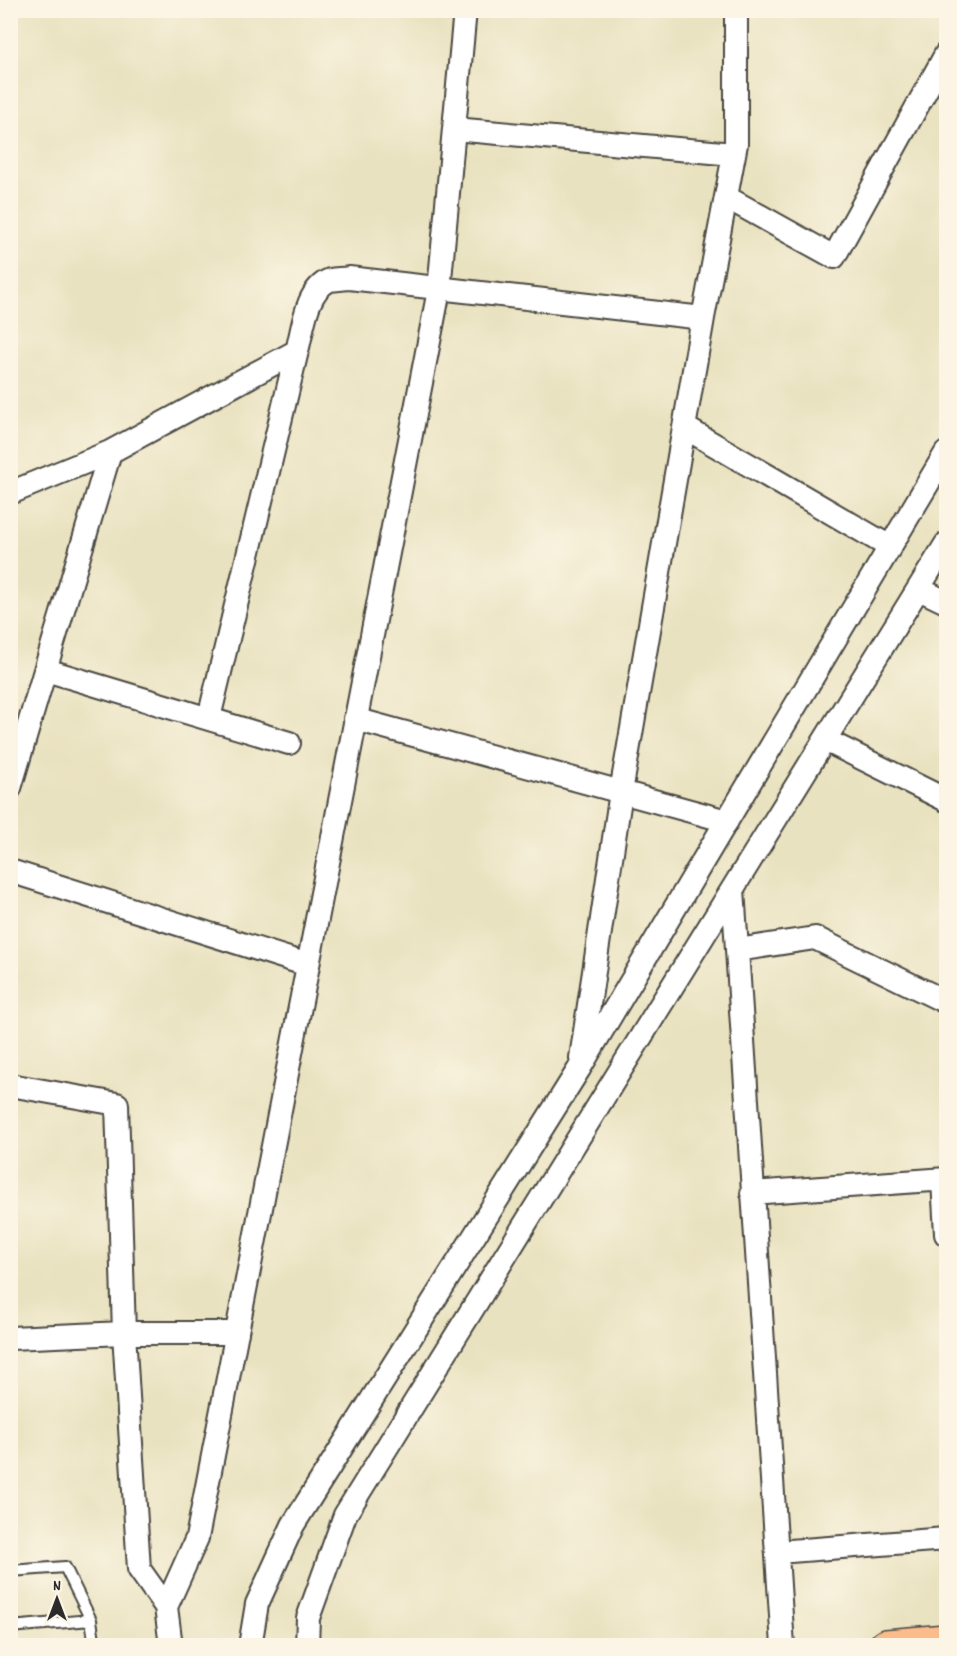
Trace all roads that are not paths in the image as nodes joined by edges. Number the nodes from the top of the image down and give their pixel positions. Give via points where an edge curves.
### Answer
1 (465, 10) edge
2 (736, 10) edge
3 (943, 68) edge
4 (454, 129) junction
5 (734, 154) junction
6 (726, 197) junction
7 (439, 290) junction
8 (703, 318) junction
9 (297, 351) junction
10 (684, 427) junction
11 (110, 452) junction
12 (946, 453) edge
13 (10, 493) edge
14 (946, 543) edge
15 (891, 547) junction
16 (919, 589) junction
17 (946, 602) edge
18 (46, 670) junction
19 (209, 718) junction
20 (355, 719) junction
21 (825, 740) junction
22 (289, 743) dead end
23 (10, 788) edge
24 (621, 792) junction
25 (946, 800) edge
26 (727, 821) junction
27 (10, 871) edge
28 (733, 889) junction
29 (737, 950) junction
30 (308, 965) junction
31 (946, 1002) edge
32 (579, 1069) junction
33 (10, 1085) edge
34 (945, 1180) edge
35 (752, 1192) junction
36 (946, 1234) edge
37 (124, 1333) junction
38 (237, 1333) junction
39 (10, 1338) edge
40 (946, 1539) edge
41 (777, 1552) junction
42 (10, 1570) edge
43 (166, 1606) junction
44 (91, 1620) junction
45 (10, 1627) edge
46 (938, 1642) edge
47 (887, 1645) edge
48 (95, 1646) edge
49 (171, 1646) edge
50 (250, 1646) edge
51 (307, 1646) edge
52 (783, 1646) edge

1 - 4 street
2 - 5 street
3 - 6 street via 834,257
4 - 5 street
4 - 7 street
5 - 6 street
6 - 8 street
7 - 8 street
7 - 9 street via 349,278 330,280 312,297
7 - 20 street
8 - 10 street
9 - 11 street
9 - 19 street
10 - 15 street
10 - 24 street
11 - 13 street
11 - 18 street
12 - 15 street
14 - 16 street
15 - 26 street
16 - 17 street
16 - 21 street
18 - 19 street
18 - 23 street
19 - 22 street
20 - 24 street
20 - 30 street
21 - 25 street
21 - 28 street
24 - 26 street
24 - 32 street
26 - 32 street
27 - 30 street
28 - 29 street
28 - 51 street via 345,1515 308,1618
29 - 31 street via 815,938
29 - 35 street
30 - 38 street
32 - 50 street via 293,1525 257,1604
33 - 37 street via 117,1104
34 - 35 street
34 - 36 street
35 - 41 street
37 - 38 street
37 - 39 street
37 - 43 street via 139,1569
38 - 43 street via 197,1538
40 - 41 street
41 - 52 street
42 - 44 lane via 65,1567
43 - 49 street
44 - 45 lane
44 - 48 lane
46 - 47 highway

